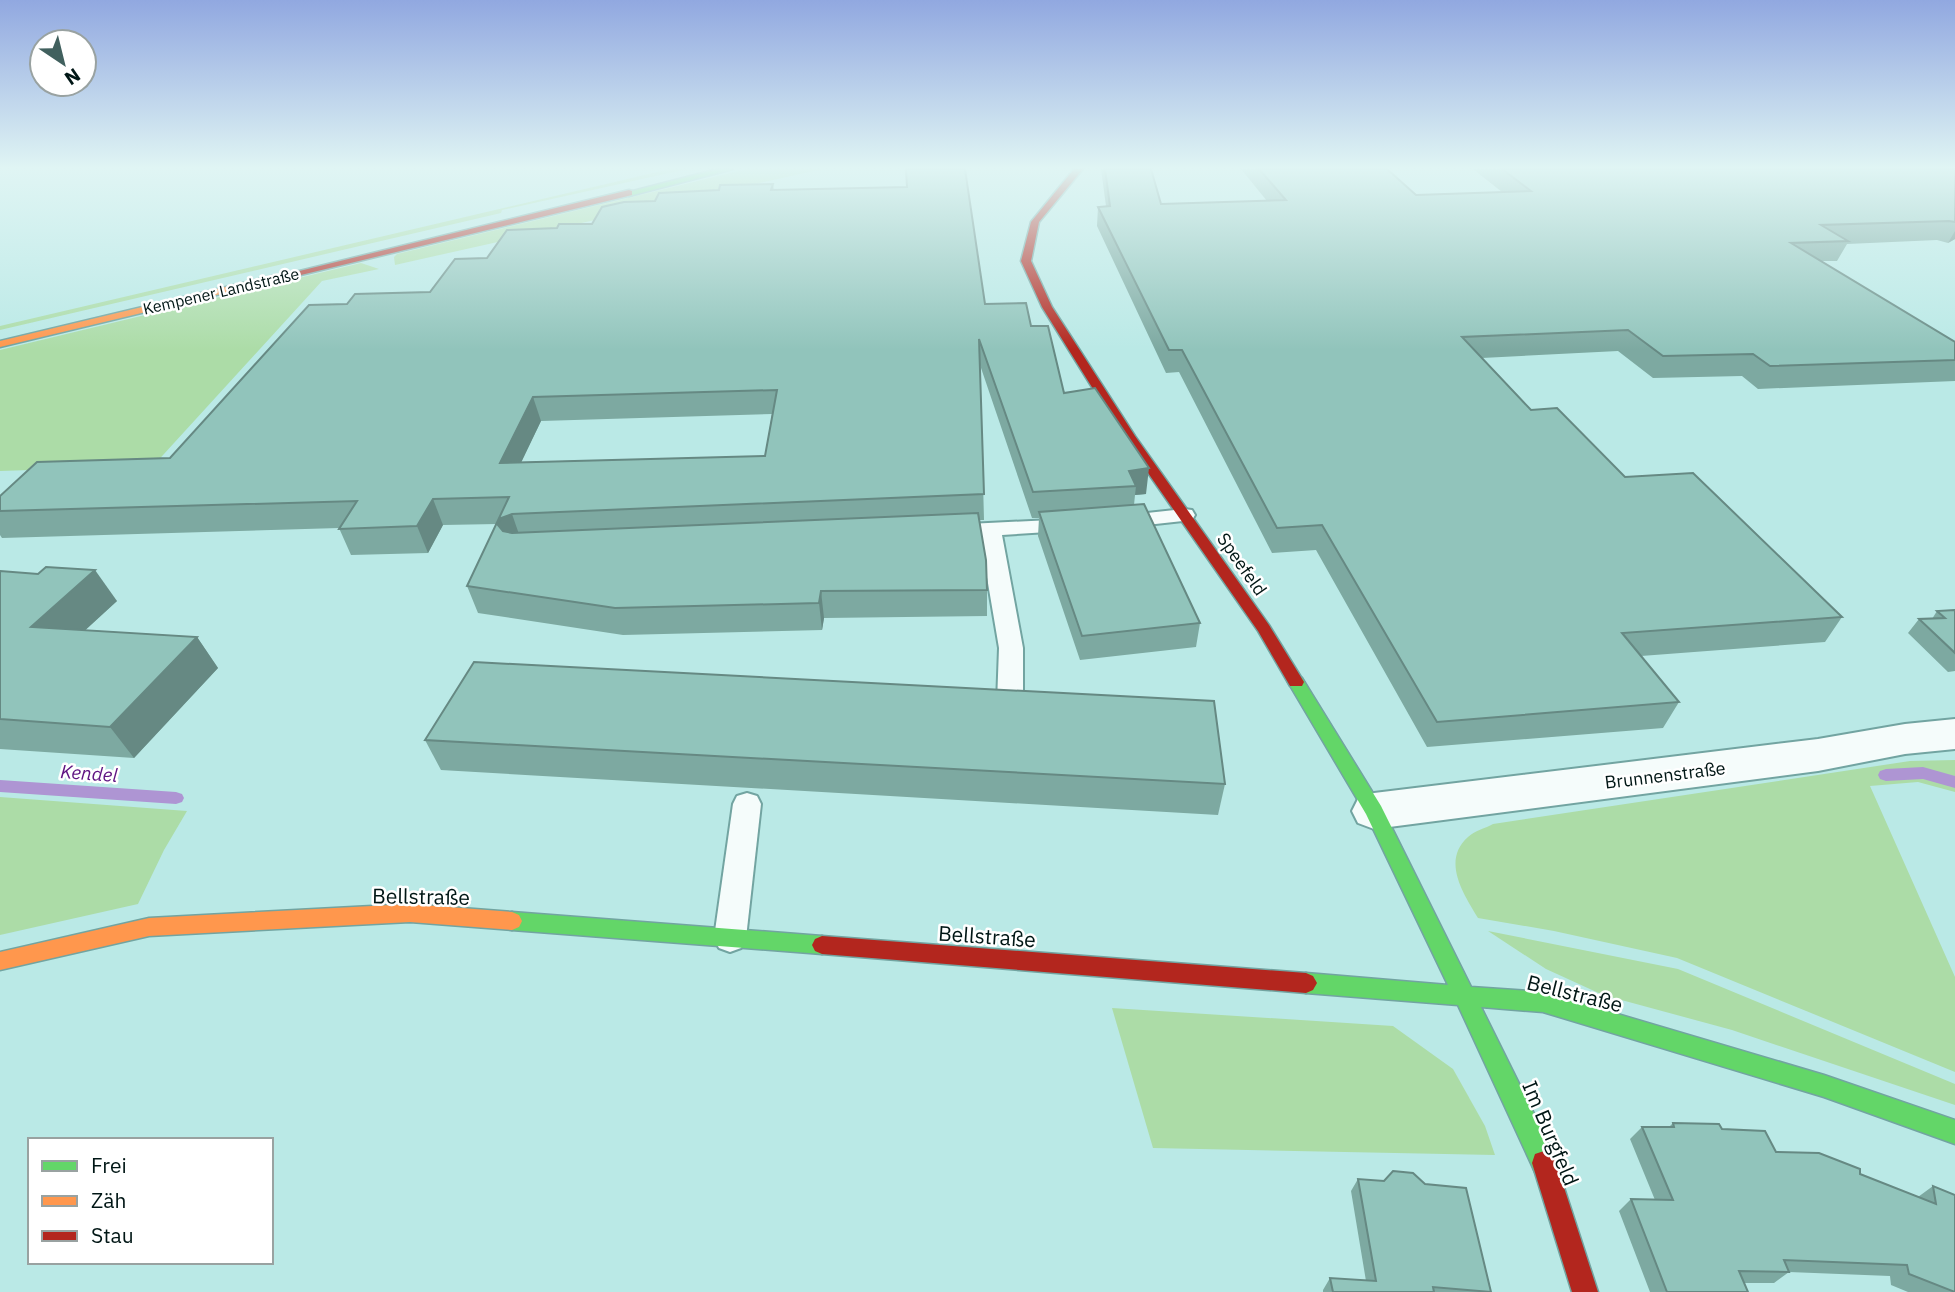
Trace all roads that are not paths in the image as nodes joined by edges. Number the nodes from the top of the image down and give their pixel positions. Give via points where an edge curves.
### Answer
1 (478, 229) edge
2 (1033, 229) edge
3 (0, 344) edge
4 (1184, 515) junction
5 (990, 529) junction
6 (921, 532) edge
7 (1010, 703) edge
8 (1955, 734) edge
9 (747, 804) dead end
10 (1374, 811) junction
11 (730, 937) junction
12 (0, 961) edge
13 (1464, 995) junction
14 (1955, 1132) edge
15 (1585, 1292) edge

1 - 3 street, Kempener Landstraße
2 - 4 street, Speefeld via 1026,261 1055,319
4 - 5 lane
4 - 10 street, Speefeld via 1264,629
5 - 6 lane
5 - 7 lane via 1011,648
8 - 10 street, Brunnenstraße
9 - 11 lane
10 - 13 street, Speefeld
11 - 12 street, Bellstraße via 410,913 149,927
11 - 13 street, Bellstraße
13 - 14 street, Bellstraße via 1543,1002 1824,1086
13 - 15 street, Im Burgfeld via 1538,1146

